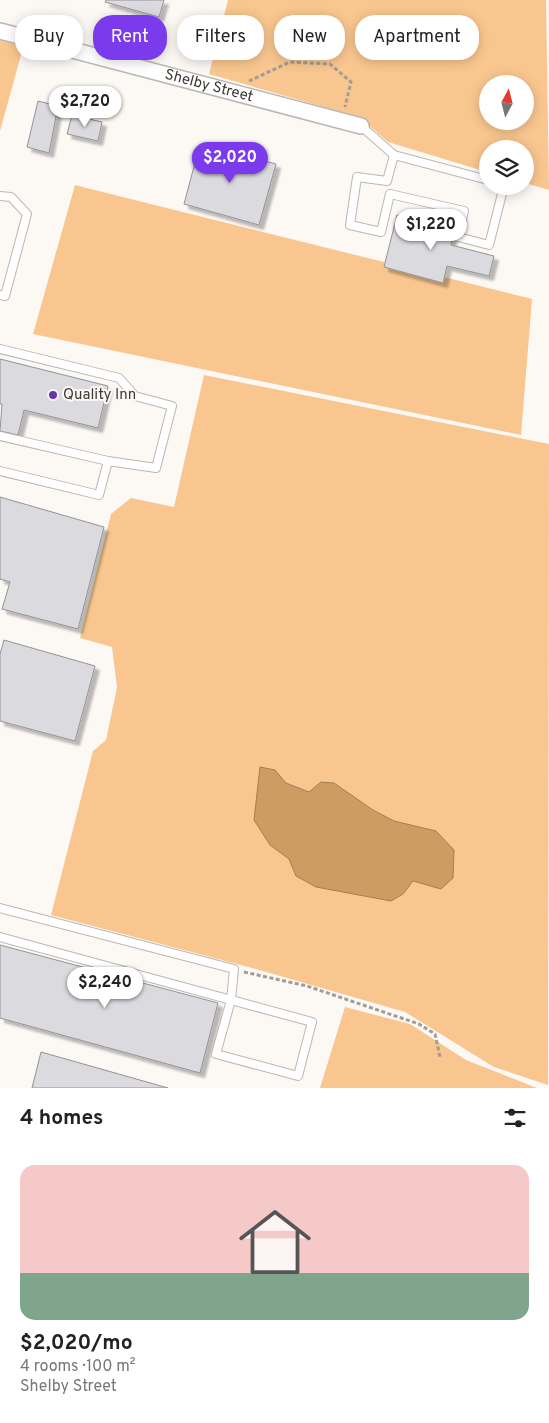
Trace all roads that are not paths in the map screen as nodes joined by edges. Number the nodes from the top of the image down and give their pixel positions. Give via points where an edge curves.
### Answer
1 (0, 31) edge
2 (361, 126) joint
3 (394, 155) junction
4 (479, 178) edge
5 (502, 195) edge
6 (0, 196) edge
7 (0, 295) edge
8 (0, 349) edge
9 (0, 436) edge
10 (108, 462) junction
11 (0, 470) edge
12 (0, 908) edge
13 (0, 938) edge
14 (231, 1000) junction

1 - 2 street, Shelby Street
2 - 3 lane
3 - 4 lane
3 - 5 lane via 387,181 357,177 350,225 381,232 390,194 464,210 458,237 490,245
6 - 7 lane via 11,197 27,214 5,296
8 - 10 lane via 119,378 135,396 172,406 156,468
9 - 10 lane
10 - 11 lane via 99,495
12 - 14 lane via 234,969
13 - 14 lane
14 - 14 lane via 312,1022 298,1076 216,1054

